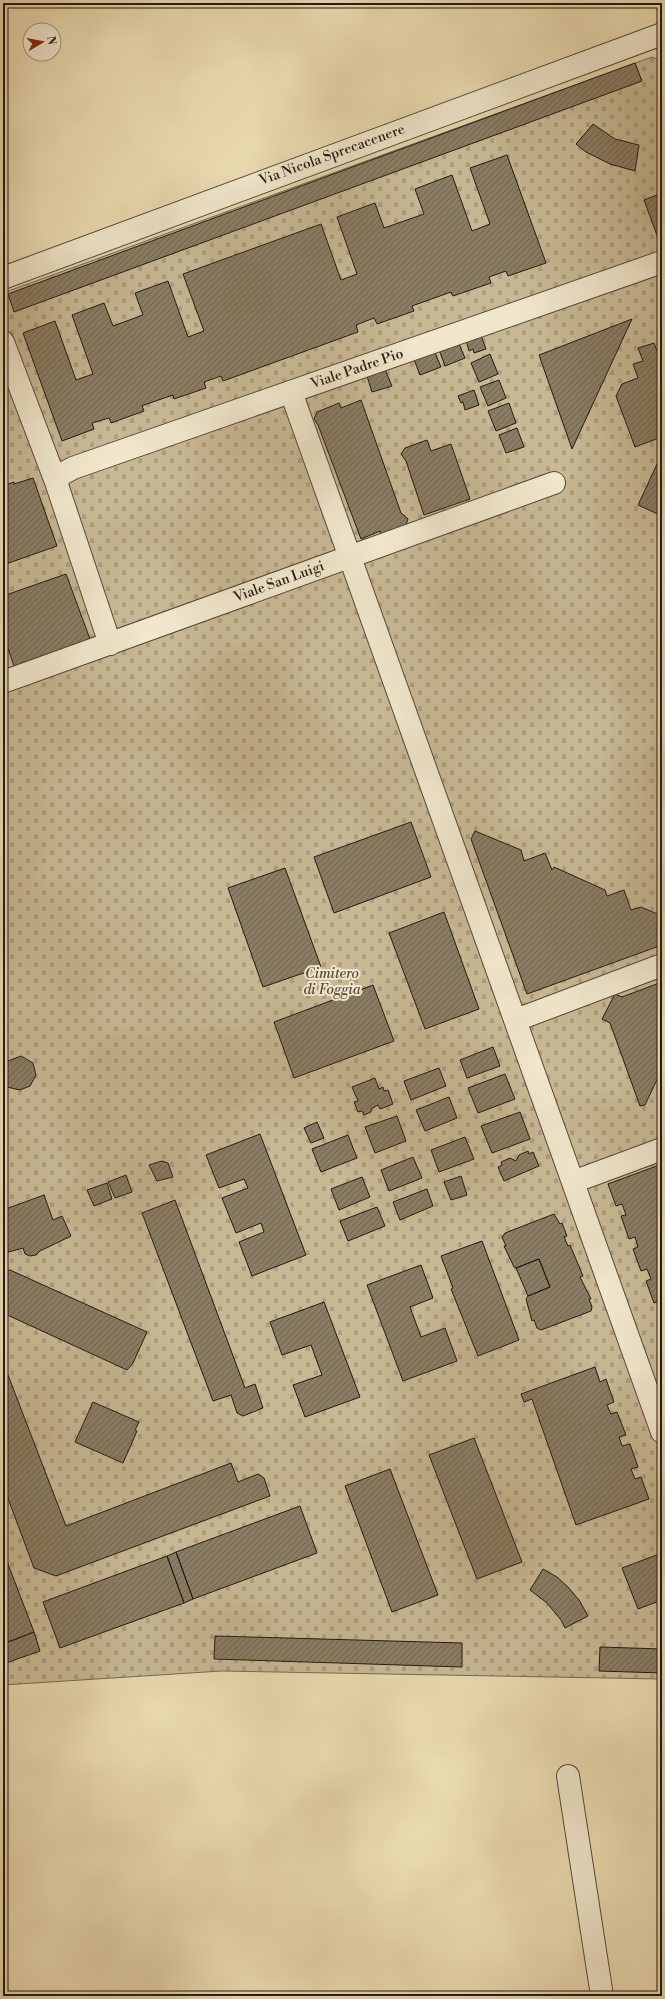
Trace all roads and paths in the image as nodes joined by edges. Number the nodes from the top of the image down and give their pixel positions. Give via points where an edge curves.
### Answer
1 (662, 34) edge
2 (662, 262) edge
3 (3, 278) edge
4 (3, 342) edge
5 (291, 392) junction
6 (56, 482) junction
7 (554, 483) dead end
8 (350, 556) junction
9 (110, 644) junction
10 (3, 682) edge
11 (662, 965) edge
12 (516, 1020) junction
13 (662, 1149) edge
14 (573, 1182) junction
15 (662, 1432) edge
16 (568, 1776) dead end
17 (602, 1996) edge

1 - 3 street, Via Nicola Sprecacenere
2 - 5 street, Viale Padre Pio
4 - 6 street
5 - 6 street, Viale Padre Pio via 73,468 62,474
5 - 8 street
6 - 9 street
7 - 8 street, Viale San Luigi
8 - 9 street, Viale San Luigi
8 - 12 street
9 - 10 street, Viale San Luigi
11 - 12 street
12 - 14 street
13 - 14 street
14 - 15 street
16 - 17 street

